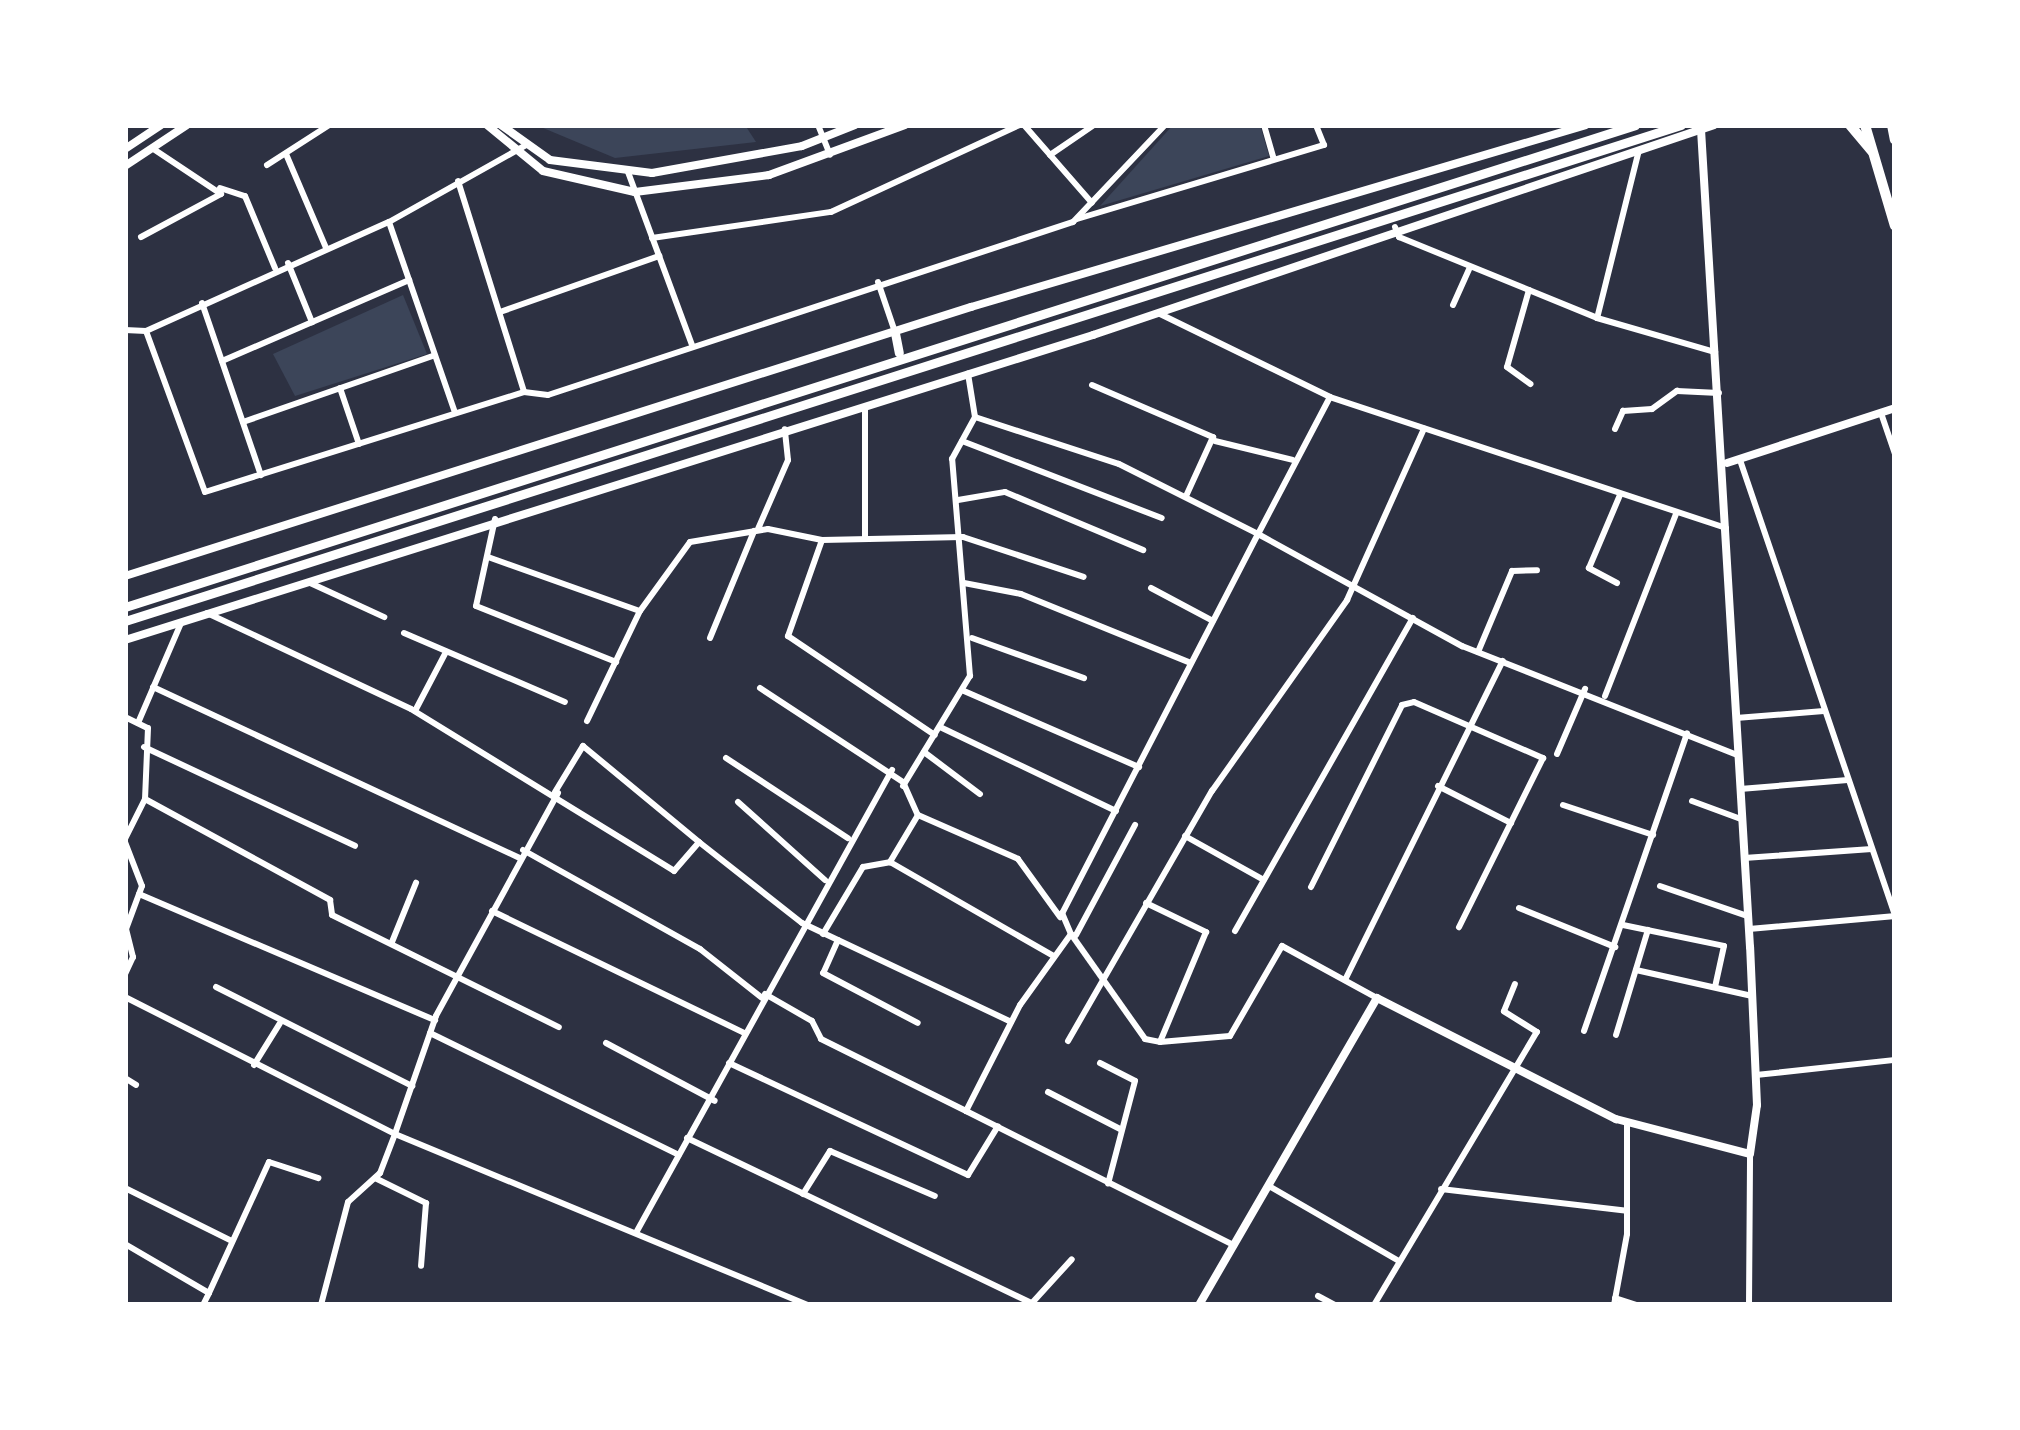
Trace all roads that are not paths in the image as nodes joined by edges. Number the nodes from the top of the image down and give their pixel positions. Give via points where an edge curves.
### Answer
1 (160, 125) edge
2 (187, 125) edge
3 (329, 125) edge
4 (487, 125) edge
5 (500, 125) edge
6 (818, 125) edge
7 (855, 125) edge
8 (905, 125) edge
9 (1022, 125) edge
10 (1094, 125) edge
11 (1165, 125) edge
12 (1264, 125) edge
13 (1316, 125) edge
14 (1586, 125) edge
15 (1635, 125) edge
16 (1681, 125) edge
17 (1714, 125) edge
18 (1854, 125) edge
19 (1865, 125) edge
20 (1892, 125) edge
21 (1701, 130) junction
22 (823, 138) junction
23 (1895, 138) edge
24 (526, 145) junction
25 (1871, 146) junction
26 (152, 148) junction
27 (125, 149) edge
28 (1639, 150) junction
29 (514, 152) junction
30 (286, 154) junction
31 (830, 155) junction
32 (1050, 155) junction
33 (1274, 159) junction
34 (266, 165) dead end
35 (125, 166) edge
36 (628, 172) junction
37 (458, 180) junction
38 (220, 188) junction
39 (635, 192) junction
40 (1093, 203) junction
41 (1075, 220) junction
42 (389, 222) junction
43 (1895, 226) edge
44 (1395, 227) junction
45 (141, 237) dead end
46 (652, 238) junction
47 (326, 248) junction
48 (659, 256) junction
49 (288, 264) junction
50 (1470, 266) junction
51 (275, 268) junction
52 (409, 280) junction
53 (878, 282) junction
54 (1529, 290) junction
55 (202, 303) junction
56 (1453, 305) dead end
57 (1157, 310) junction
58 (500, 312) junction
59 (1598, 318) junction
60 (312, 322) junction
61 (126, 327) edge
62 (146, 331) junction
63 (895, 333) junction
64 (692, 345) junction
65 (1715, 352) junction
66 (900, 353) junction
67 (435, 355) junction
68 (222, 362) junction
69 (968, 373) junction
70 (912, 375) junction
71 (1530, 384) dead end
72 (1092, 385) dead end
73 (914, 387) junction
74 (340, 388) junction
75 (524, 392) junction
76 (1718, 393) junction
77 (1330, 397) junction
78 (865, 407) junction
79 (1895, 408) edge
80 (455, 413) junction
81 (1881, 413) junction
82 (974, 417) junction
83 (243, 422) junction
84 (1424, 428) junction
85 (785, 429) junction
86 (1614, 429) dead end
87 (962, 441) junction
88 (1215, 441) junction
89 (359, 444) junction
90 (1895, 454) edge
91 (1293, 460) junction
92 (1740, 460) junction
93 (1727, 464) junction
94 (261, 475) junction
95 (1187, 494) junction
96 (1620, 495) junction
97 (958, 500) junction
98 (1676, 514) junction
99 (1162, 518) dead end
100 (495, 519) junction
101 (1726, 528) junction
102 (756, 530) junction
103 (1258, 534) junction
104 (963, 537) junction
105 (822, 540) junction
106 (865, 540) junction
107 (1143, 550) dead end
108 (488, 557) junction
109 (1537, 570) dead end
110 (125, 576) edge
111 (1084, 577) dead end
112 (304, 580) junction
113 (1616, 582) dead end
114 (964, 583) junction
115 (1352, 586) junction
116 (1151, 588) dead end
117 (125, 607) edge
118 (640, 611) junction
119 (207, 612) junction
120 (384, 617) dead end
121 (1412, 618) junction
122 (1213, 620) junction
123 (182, 621) junction
124 (125, 622) edge
125 (404, 633) dead end
126 (710, 638) dead end
127 (972, 638) junction
128 (125, 640) edge
129 (446, 652) junction
130 (1478, 652) junction
131 (1503, 660) junction
132 (616, 662) junction
133 (1192, 663) junction
134 (1084, 678) dead end
135 (153, 687) junction
136 (760, 688) dead end
137 (1586, 689) junction
138 (964, 692) junction
139 (1604, 696) junction
140 (565, 702) dead end
141 (415, 711) junction
142 (1824, 711) junction
143 (125, 717) edge
144 (1734, 718) junction
145 (587, 721) dead end
146 (138, 723) junction
147 (1476, 726) junction
148 (932, 730) junction
149 (1688, 733) junction
150 (144, 747) junction
151 (924, 752) junction
152 (1557, 754) dead end
153 (1737, 755) junction
154 (726, 758) dead end
155 (1138, 767) junction
156 (899, 778) junction
157 (1848, 780) junction
158 (1438, 786) junction
159 (1739, 789) junction
160 (554, 791) junction
161 (980, 794) dead end
162 (145, 799) junction
163 (1692, 801) dead end
164 (738, 802) dead end
165 (1562, 805) dead end
166 (1116, 811) junction
167 (918, 815) junction
168 (1741, 820) junction
169 (1511, 823) junction
170 (1136, 824) dead end
171 (1653, 835) junction
172 (1185, 836) junction
173 (848, 838) junction
174 (125, 840) edge
175 (700, 842) junction
176 (355, 846) dead end
177 (1872, 849) junction
178 (521, 854) junction
179 (1744, 858) junction
180 (890, 862) junction
181 (825, 880) junction
182 (1264, 880) junction
183 (416, 883) dead end
184 (1660, 886) dead end
185 (1312, 887) dead end
186 (139, 894) junction
187 (1146, 903) junction
188 (1519, 908) dead end
189 (492, 911) junction
190 (1747, 916) junction
191 (1895, 916) edge
192 (1061, 918) junction
193 (805, 924) junction
194 (1622, 925) junction
195 (1459, 927) dead end
196 (1749, 929) junction
197 (1648, 930) junction
198 (1236, 931) dead end
199 (821, 933) junction
200 (1074, 935) junction
201 (838, 940) junction
202 (392, 942) junction
203 (1615, 947) junction
204 (1052, 955) junction
205 (1636, 970) junction
206 (125, 974) edge
207 (463, 974) junction
208 (1103, 975) junction
209 (1345, 980) junction
210 (1515, 984) dead end
211 (216, 987) dead end
212 (1715, 987) junction
213 (1752, 996) junction
214 (125, 997) edge
215 (768, 997) junction
216 (1377, 998) junction
217 (435, 1020) junction
218 (918, 1022) dead end
219 (1011, 1022) junction
220 (280, 1024) junction
221 (559, 1026) dead end
222 (1584, 1031) dead end
223 (430, 1033) junction
224 (744, 1033) junction
225 (1616, 1036) dead end
226 (1068, 1041) dead end
227 (1160, 1042) junction
228 (606, 1044) dead end
229 (1895, 1060) edge
230 (1100, 1063) dead end
231 (1515, 1063) junction
232 (254, 1065) junction
233 (734, 1065) junction
234 (1756, 1075) junction
235 (125, 1078) edge
236 (136, 1085) dead end
237 (412, 1086) junction
238 (1048, 1092) dead end
239 (715, 1101) junction
240 (966, 1112) junction
241 (1627, 1123) junction
242 (998, 1126) junction
243 (1120, 1129) junction
244 (395, 1134) junction
245 (692, 1143) junction
246 (1750, 1154) junction
247 (679, 1155) junction
248 (318, 1178) dead end
249 (376, 1178) junction
250 (1108, 1184) junction
251 (1269, 1186) junction
252 (125, 1188) edge
253 (1441, 1189) junction
254 (803, 1194) junction
255 (935, 1196) dead end
256 (1627, 1211) junction
257 (636, 1231) junction
258 (232, 1241) junction
259 (125, 1244) edge
260 (1235, 1246) junction
261 (1072, 1259) dead end
262 (1400, 1261) junction
263 (422, 1266) dead end
264 (209, 1293) junction
265 (1318, 1296) dead end
266 (1614, 1302) edge
267 (1034, 1304) edge
268 (1201, 1304) edge
269 (203, 1305) edge
270 (321, 1305) edge
271 (807, 1305) edge
272 (1335, 1305) edge
273 (1374, 1305) edge
274 (1636, 1305) edge
275 (1749, 1305) edge

1 - 27 street
2 - 26 street
3 - 30 street
4 - 29 street
5 - 24 street
6 - 22 street
7 - 22 street
8 - 31 street
9 - 32 street
9 - 46 street via 831,212
10 - 32 street
11 - 40 street
12 - 33 street
13 - 33 street via 1324,145
14 - 63 street
15 - 66 main road
16 - 70 main road
17 - 21 street
18 - 25 highway
19 - 25 highway
20 - 23 highway
21 - 28 street
21 - 65 street
22 - 31 street
22 - 36 street
24 - 29 street
24 - 36 street via 588,172
25 - 43 highway
26 - 35 street
26 - 38 street
28 - 44 street
28 - 59 street
29 - 37 street
29 - 39 street via 572,181
30 - 34 street
30 - 47 street
31 - 39 street via 769,175
32 - 40 street
33 - 41 street
36 - 39 street
37 - 42 street
37 - 58 street
38 - 45 street
38 - 51 street via 245,196
39 - 46 street
40 - 41 street
41 - 53 street
42 - 47 street
42 - 52 street
44 - 50 street
44 - 57 street
46 - 48 street
47 - 49 street
48 - 58 street
48 - 64 street
49 - 51 street
49 - 60 street
50 - 54 street
50 - 56 street
51 - 55 street
52 - 60 street
52 - 67 street
53 - 63 street
53 - 64 street
54 - 59 street
54 - 71 street via 1506,367
55 - 62 street
55 - 68 street
57 - 69 street
57 - 77 street
58 - 75 street
59 - 65 street
60 - 68 street
61 - 62 street
62 - 94 street via 206,492
63 - 66 main road
63 - 110 street
64 - 75 street via 548,395
65 - 76 street
66 - 117 main road
67 - 74 street
67 - 80 street
68 - 83 street
69 - 73 street
69 - 82 street
70 - 73 main road
70 - 124 main road
72 - 88 street
73 - 78 street
74 - 83 street
74 - 89 street
75 - 80 street
76 - 86 street via 1677,391 1652,409 1623,411
76 - 93 street
77 - 84 street
77 - 91 street
78 - 85 street
78 - 106 street
79 - 81 street
80 - 89 street
81 - 90 street
81 - 92 street
82 - 87 street
82 - 95 street
83 - 94 street
84 - 96 street
84 - 115 street
85 - 100 street
85 - 102 street via 788,460
87 - 97 street via 952,459
87 - 99 street
88 - 91 street
88 - 95 street
89 - 94 street
91 - 103 street
92 - 93 street
92 - 142 street
93 - 101 street
95 - 103 street
96 - 98 street
96 - 113 street via 1589,568
97 - 104 street
97 - 107 street via 1005,492
98 - 101 street
98 - 139 street
100 - 108 street
100 - 112 street
101 - 144 street
102 - 105 street
102 - 118 street via 690,542
102 - 126 street
103 - 115 street
103 - 122 street
104 - 106 street
104 - 111 street
104 - 114 street
105 - 106 street
105 - 148 street via 788,636
108 - 118 street
108 - 132 street via 478,608
109 - 130 street via 1512,571
112 - 119 street
112 - 120 street
114 - 127 street
114 - 133 street via 1020,594
115 - 121 street
115 - 172 street
116 - 122 street
118 - 132 street
119 - 123 street
119 - 141 street
121 - 130 street
121 - 182 street
122 - 133 street
123 - 128 street
123 - 135 street
125 - 129 street
127 - 134 street
127 - 138 street
129 - 140 street
129 - 141 street
130 - 131 street
131 - 137 street
131 - 147 street
132 - 145 street
133 - 155 street
135 - 146 street
135 - 178 street
136 - 156 street
137 - 139 street
137 - 152 street
138 - 148 street
138 - 155 street
139 - 149 street
141 - 160 street
142 - 144 street
142 - 157 street
143 - 146 street
144 - 153 street
146 - 150 street via 148,728
147 - 158 street
147 - 169 street via 1543,758
147 - 185 street via 1402,705
148 - 151 street
148 - 166 street
149 - 153 street
149 - 171 street
150 - 162 street
150 - 176 street
151 - 156 street
151 - 161 street
153 - 159 street
154 - 173 street
155 - 166 street
156 - 167 street
156 - 173 street
157 - 159 street
157 - 177 street
158 - 169 street
158 - 209 street
159 - 168 street
160 - 175 street via 674,871
160 - 175 street via 584,746
160 - 178 street
162 - 174 street
162 - 202 street
163 - 168 street
164 - 181 street
165 - 171 street
166 - 192 street
167 - 180 street
167 - 192 street via 1022,863
168 - 179 street
169 - 195 street
170 - 200 street
171 - 194 street
172 - 182 street
172 - 187 street
173 - 181 street
174 - 186 street
175 - 193 street
177 - 179 street
177 - 191 street
178 - 189 street
178 - 215 street via 700,949
179 - 190 street
180 - 199 street via 863,867
180 - 204 street
181 - 193 street
182 - 198 street
183 - 202 street
184 - 190 street
186 - 206 street
186 - 217 street
187 - 208 street
187 - 227 street via 1206,936
188 - 203 street
189 - 207 street
189 - 224 street
190 - 196 street
191 - 196 street
192 - 200 street
193 - 199 street
193 - 215 street
194 - 197 street
194 - 203 street
196 - 213 street
197 - 205 street
197 - 212 street via 1724,946
199 - 201 street
200 - 204 street
200 - 208 street
201 - 218 street via 822,972
201 - 219 street
202 - 207 street
203 - 222 street
204 - 219 street
205 - 212 street
205 - 225 street
207 - 217 street
207 - 221 street
208 - 226 street
208 - 227 street via 1145,1039
209 - 216 street
209 - 227 street via 1282,946 1230,1036
210 - 231 street via 1504,1010 1537,1027
211 - 220 street
212 - 213 street
213 - 234 street
214 - 232 street
215 - 224 street
215 - 240 street via 812,1021 820,1039
216 - 231 street
216 - 251 street
217 - 223 street
219 - 240 street
220 - 232 street
220 - 237 street
223 - 237 street
223 - 247 street
224 - 233 street
228 - 239 street
229 - 234 street
230 - 243 street via 1135,1081
231 - 241 street
231 - 253 street
232 - 244 street
233 - 239 street
233 - 242 street via 968,1175
234 - 246 street
235 - 236 street
237 - 244 street
238 - 243 street
239 - 245 street
240 - 242 street
241 - 246 street
241 - 256 street
242 - 250 street
243 - 250 street
244 - 249 street
244 - 257 street
245 - 247 street
245 - 254 street
246 - 275 street
247 - 257 street
248 - 258 street via 268,1162
249 - 263 street via 426,1203
249 - 270 street via 350,1197
250 - 260 street
251 - 260 street
251 - 262 street
252 - 258 street
253 - 256 street
253 - 262 street
254 - 255 street via 830,1151
254 - 267 street
256 - 266 street
257 - 271 street
258 - 264 street
259 - 264 street
260 - 268 street
261 - 267 street
262 - 273 street
264 - 269 street
265 - 272 street
266 - 274 street

